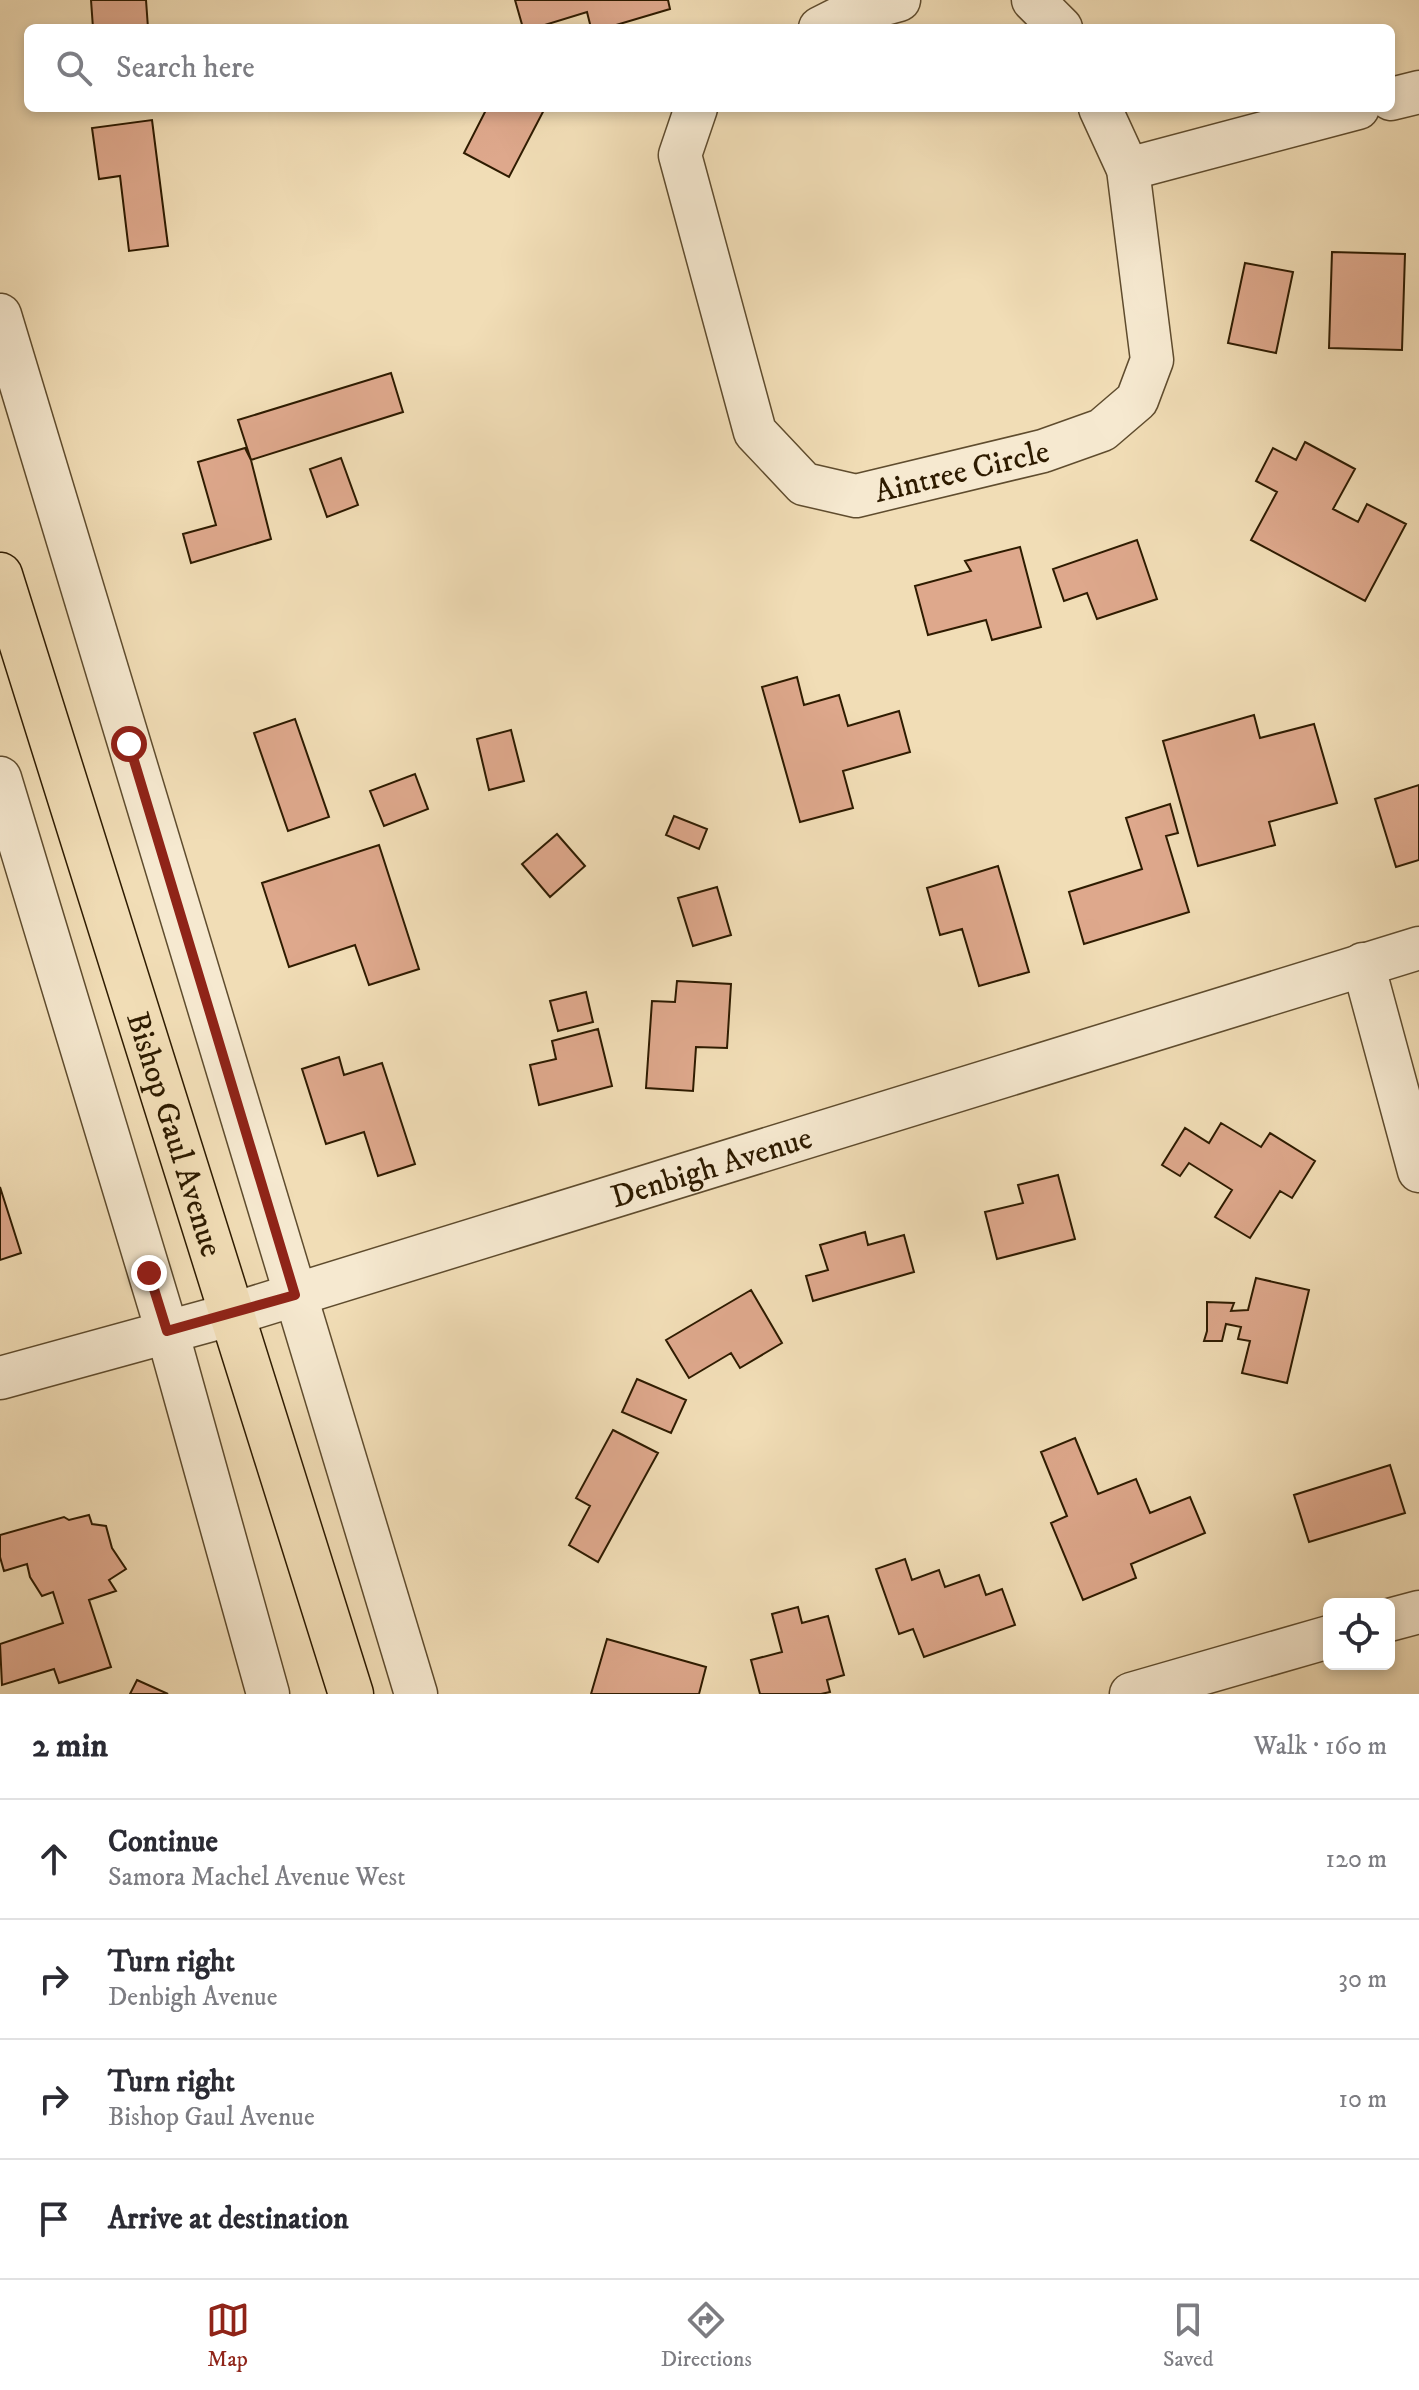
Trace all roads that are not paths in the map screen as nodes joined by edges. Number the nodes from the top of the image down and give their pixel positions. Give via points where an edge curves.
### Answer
1 (899, 0) edge
2 (1033, 0) edge
3 (828, 24) edge
4 (1057, 24) edge
5 (1419, 92) edge
6 (1395, 98) edge
7 (695, 112) edge
8 (1102, 112) edge
9 (1343, 112) edge
10 (1128, 169) junction
11 (0, 315) edge
12 (0, 575) edge
13 (0, 778) edge
14 (1419, 948) edge
15 (1363, 964) junction
16 (1419, 1171) edge
17 (295, 1295) junction
18 (233, 1314) junction
19 (167, 1331) junction
20 (0, 1378) edge
21 (1419, 1612) edge
22 (1395, 1618) edge
23 (1323, 1639) edge
24 (268, 1694) edge
25 (351, 1694) edge
26 (416, 1694) edge
27 (1131, 1694) edge

1 - 3 street
2 - 4 street
5 - 6 street
7 - 10 street, Aintree Circle via 680,155 755,432 804,484 856,496 1043,451 1102,430 1137,400 1152,360
8 - 10 street, Aintree Circle
9 - 10 street
11 - 17 street
12 - 18 main road, Bishop Gaul Avenue
13 - 19 street, Bishop Gaul Avenue
14 - 15 street, Denbigh Avenue
15 - 16 street
15 - 17 street, Denbigh Avenue
17 - 18 street, Denbigh Avenue
17 - 26 street
18 - 19 street, Denbigh Avenue
18 - 25 main road, Bishop Gaul Avenue
19 - 20 street, Denbigh Avenue
19 - 24 street, Bishop Gaul Avenue
21 - 22 street
23 - 27 street

